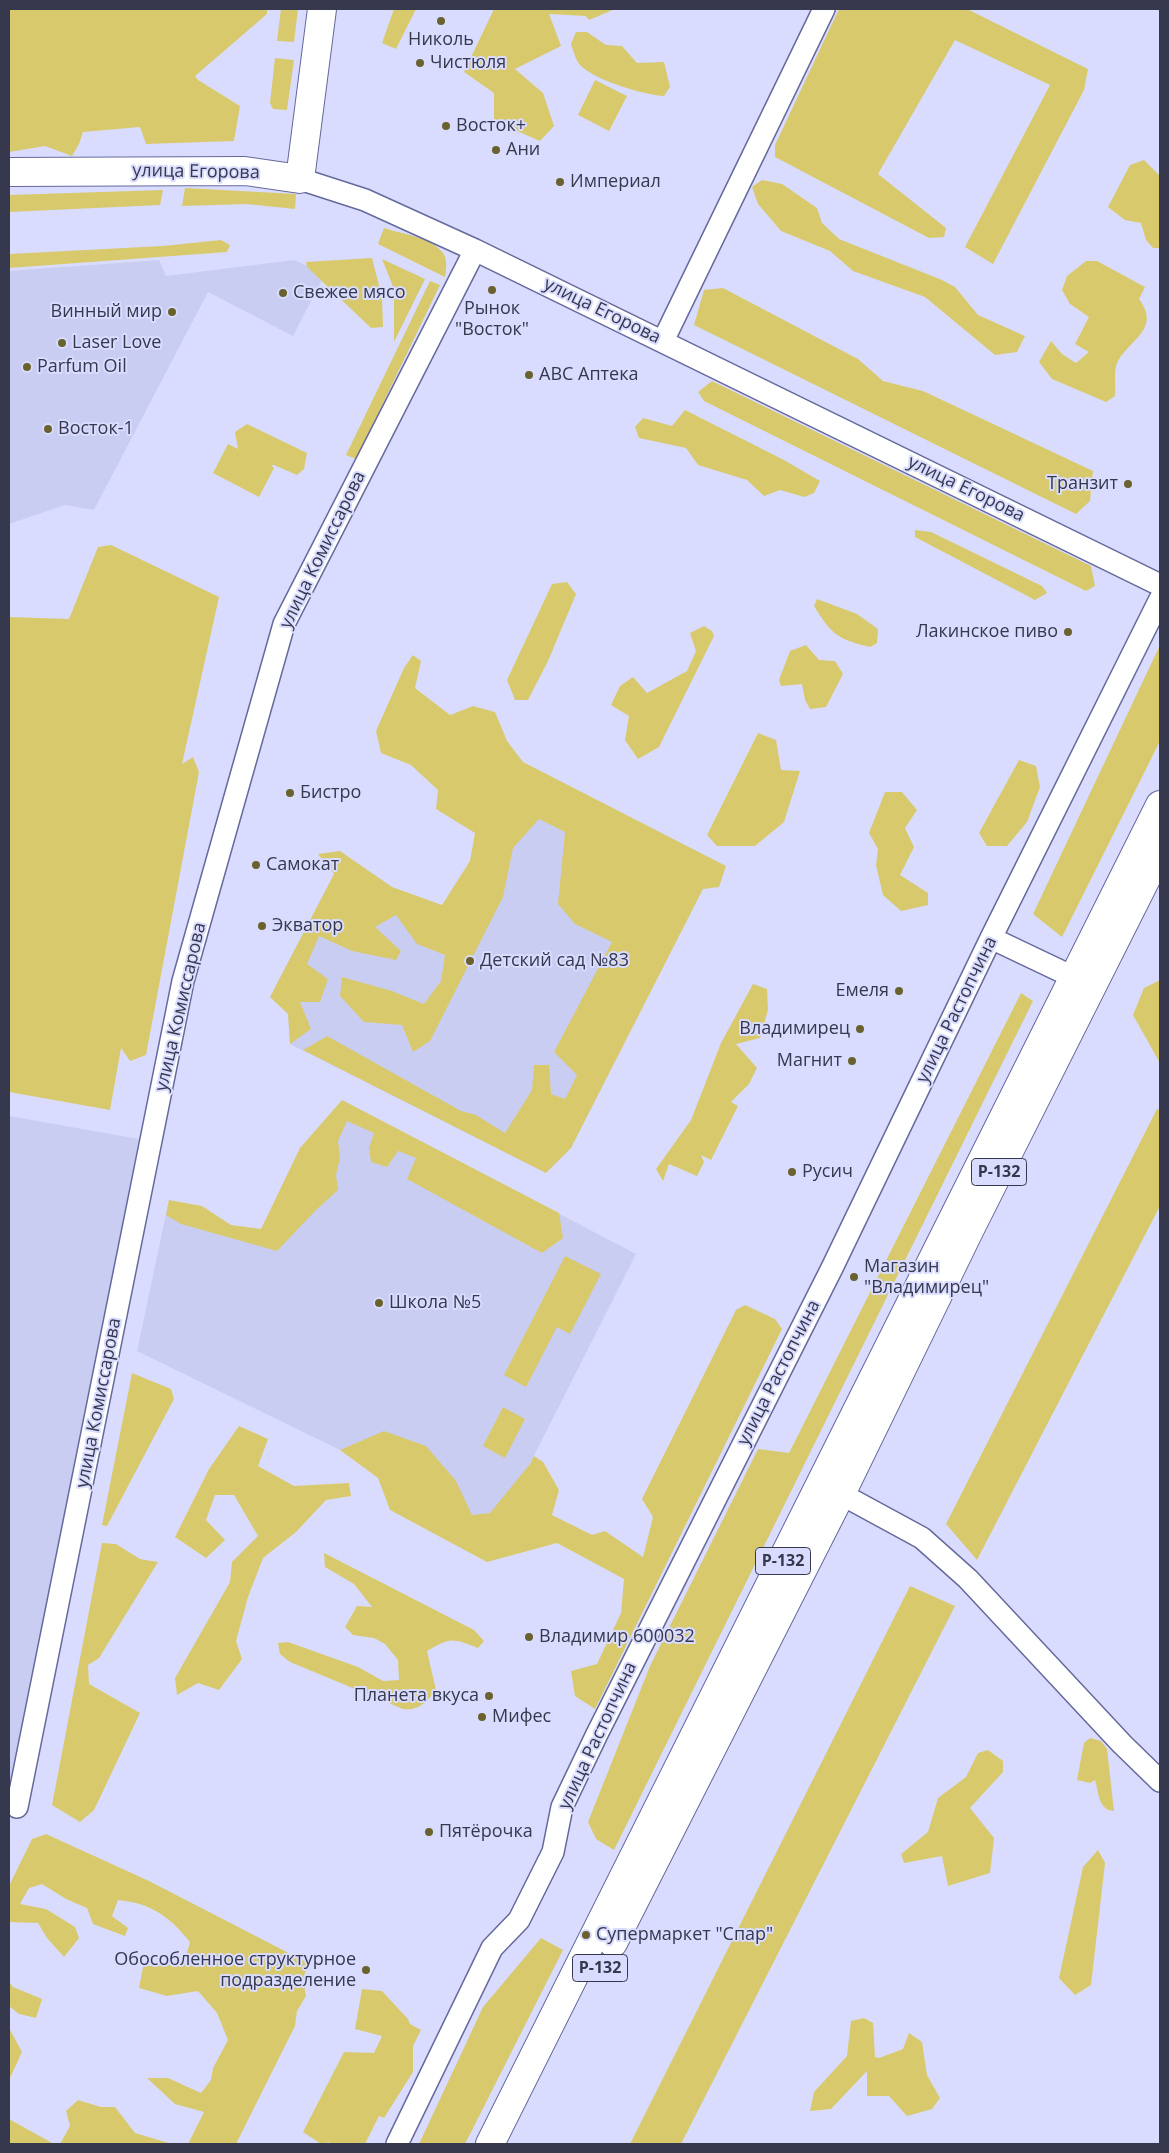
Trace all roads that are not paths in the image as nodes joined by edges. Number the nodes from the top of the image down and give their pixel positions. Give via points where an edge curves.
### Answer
1 (322, 9) edge
2 (824, 9) edge
3 (9, 172) edge
4 (300, 179) junction
5 (475, 250) junction
6 (663, 341) junction
7 (1160, 585) edge
8 (1160, 599) edge
9 (1160, 805) edge
10 (1160, 851) edge
11 (991, 938) junction
12 (1073, 977) junction
13 (840, 1494) junction
14 (1160, 1781) edge
15 (17, 1806) dead end
16 (397, 2144) edge
17 (490, 2144) edge
18 (512, 2144) edge

1 - 4 main road
2 - 6 street
3 - 4 main road, улица Егорова via 245,171
4 - 5 street, улица Егорова via 365,200
5 - 6 street, улица Егорова
5 - 15 street, улица Комиссарова via 284,624 183,982
6 - 7 street, улица Егорова
8 - 11 street, улица Растопчина
9 - 12 main road, Р-132
10 - 13 main road, Р-132
11 - 12 street
11 - 16 street, улица Растопчина via 832,1268 562,1807 553,1852 519,1920 492,1948
12 - 17 main road, Р-132
13 - 14 street via 922,1538 962,1573
13 - 18 main road, Р-132

